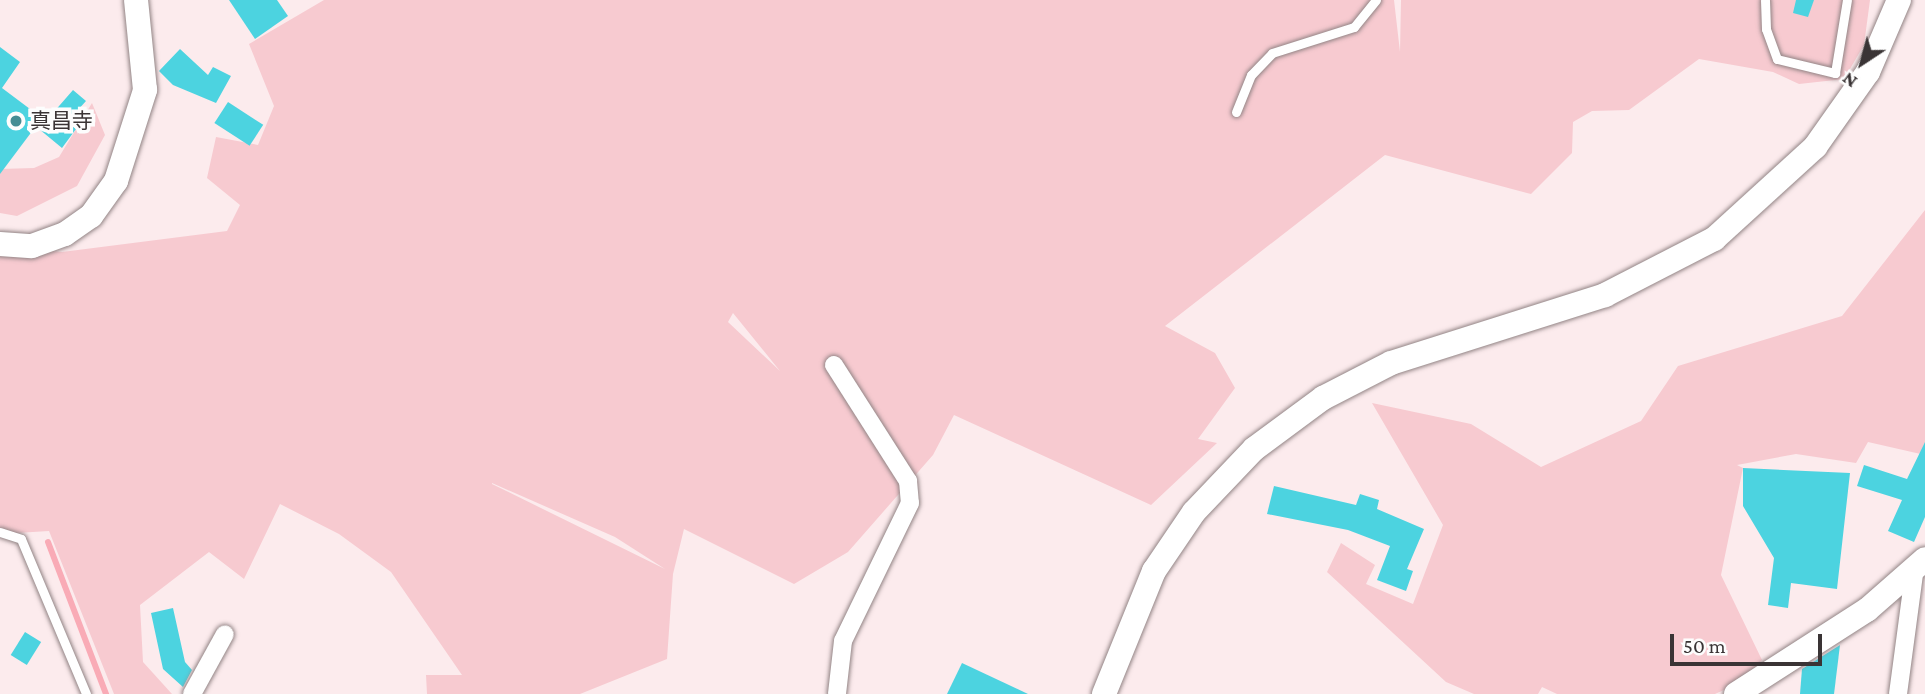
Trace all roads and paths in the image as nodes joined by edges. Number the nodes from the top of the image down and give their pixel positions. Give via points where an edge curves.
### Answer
1 (136, 0) edge
2 (1376, 0) edge
3 (1765, 0) edge
4 (1847, 0) edge
5 (1899, 0) edge
6 (1236, 112) dead end
7 (0, 244) edge
8 (834, 365) dead end
9 (0, 532) edge
10 (1920, 566) edge
11 (225, 634) dead end
12 (86, 694) edge
13 (192, 694) edge
14 (837, 694) edge
15 (1104, 694) edge
16 (1736, 694) edge
17 (1898, 694) edge

1 - 7 street via 145,90 140,122 116,181 91,216 65,234 32,246
2 - 6 lane via 1354,27 1272,53 1251,75
3 - 4 lane via 1766,29 1777,59 1835,73
5 - 15 street via 1868,72 1815,148 1714,239 1595,299 1391,363 1323,398 1254,449 1194,512 1154,571
8 - 14 street via 908,481 910,503 843,641
9 - 12 lane via 21,539
10 - 16 street
10 - 17 street
11 - 13 street

